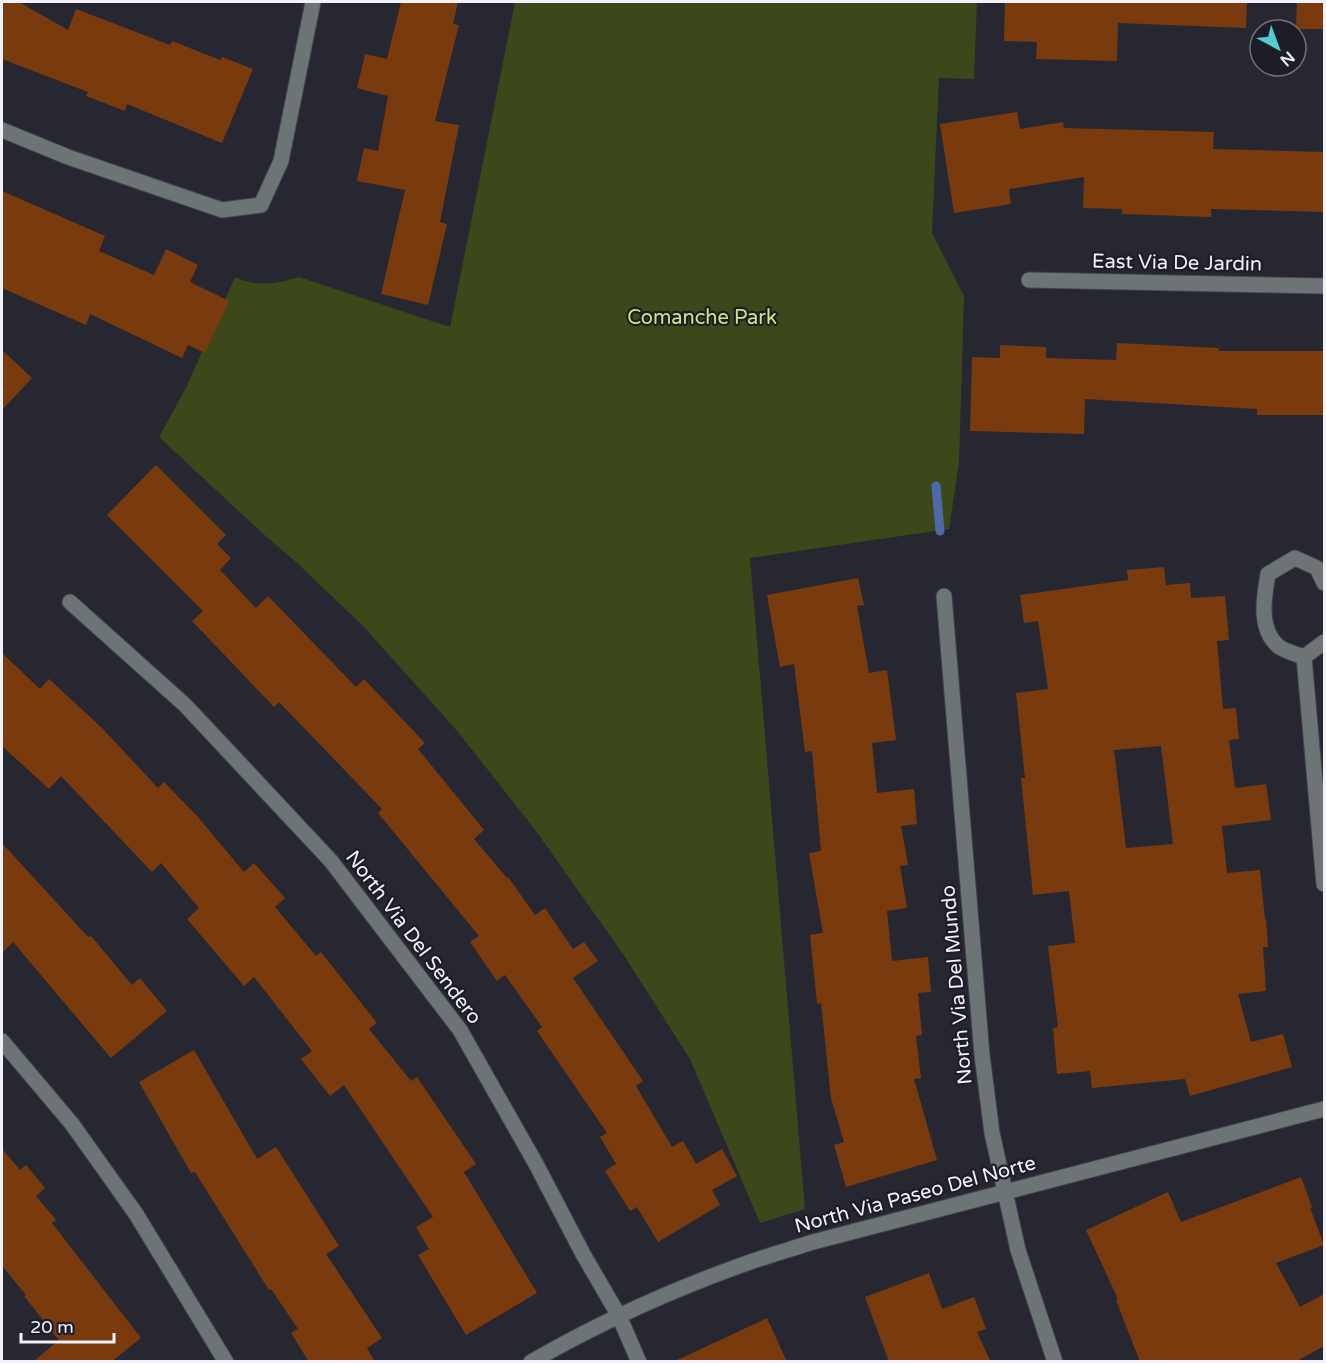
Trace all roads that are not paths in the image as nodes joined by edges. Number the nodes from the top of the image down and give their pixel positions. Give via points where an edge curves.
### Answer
1 (313, 2) edge
2 (2, 130) edge
3 (1029, 280) dead end
4 (1324, 286) edge
5 (1324, 583) edge
6 (944, 596) dead end
7 (70, 602) dead end
8 (1324, 642) edge
9 (1304, 657) junction
10 (1324, 884) edge
11 (2, 1041) edge
12 (1324, 1109) edge
13 (1004, 1191) junction
14 (619, 1316) junction
15 (226, 1362) edge
16 (531, 1362) edge
17 (639, 1362) edge
18 (1055, 1362) edge

1 - 2 street via 281,161 261,205 222,210
3 - 4 street, East Via De Jardin
5 - 9 street via 1317,568 1295,558 1268,574 1263,601 1267,633 1279,647
6 - 13 street, North Via Del Mundo via 982,1055
7 - 14 street, North Via Del Sendero via 185,705 331,861 460,1030
8 - 9 street
9 - 10 street
11 - 15 street via 72,1124 136,1214
12 - 13 street, North Via Paseo Del Norte
13 - 14 street, North Via Paseo Del Norte via 813,1242 690,1285
13 - 18 street, North Via Del Mundo via 1018,1250
14 - 16 street, North Via Paseo Del Norte
14 - 17 street, North Via Del Sendero

